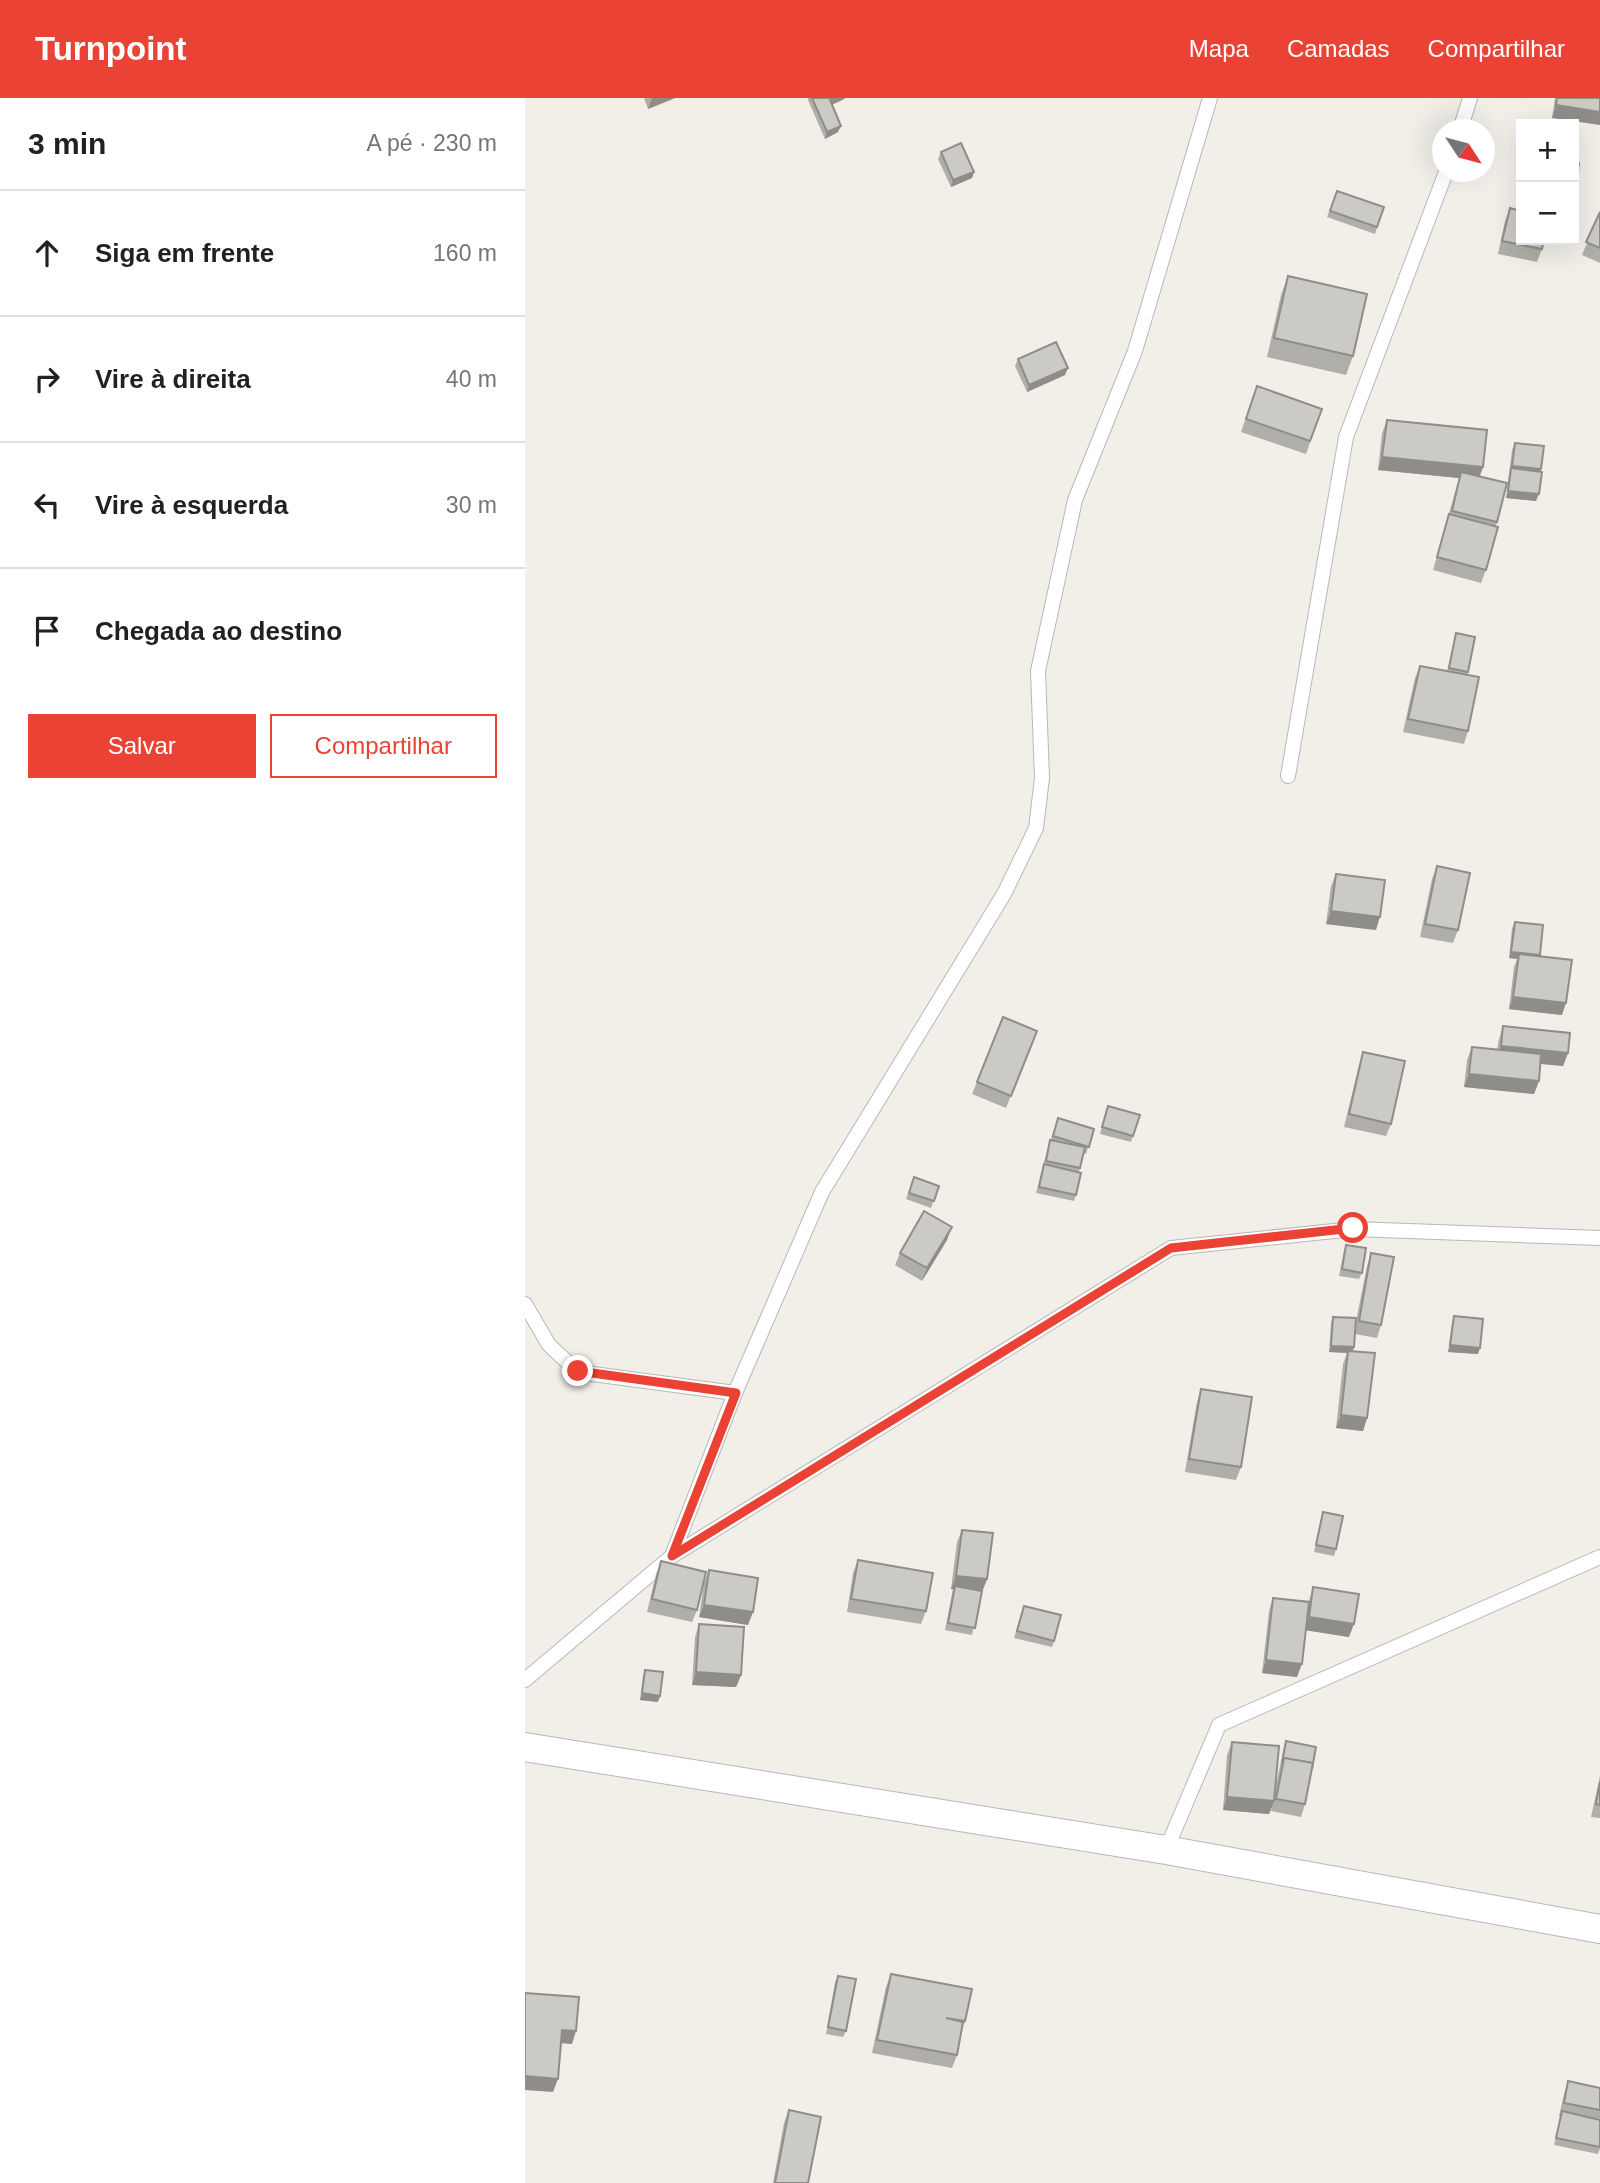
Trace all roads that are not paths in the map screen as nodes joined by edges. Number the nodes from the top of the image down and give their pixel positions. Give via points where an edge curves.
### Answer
1 (1210, 98) edge
2 (1470, 98) edge
3 (1463, 119) edge
4 (1441, 182) edge
5 (1288, 776) dead end
6 (1600, 1238) edge
7 (525, 1304) edge
8 (736, 1393) junction
9 (672, 1556) junction
10 (1600, 1557) edge
11 (525, 1680) edge
12 (525, 1746) edge
13 (1166, 1850) junction
14 (1600, 1929) edge

1 - 8 lane via 1135,351 1075,500 1038,671 1042,778 1036,828 1004,894 822,1192
2 - 3 lane
4 - 5 lane via 1346,437
6 - 9 lane via 1353,1228 1171,1248
7 - 8 lane via 549,1345 578,1371
8 - 9 lane
9 - 11 lane
10 - 13 lane via 1219,1725
12 - 13 street
13 - 14 street

